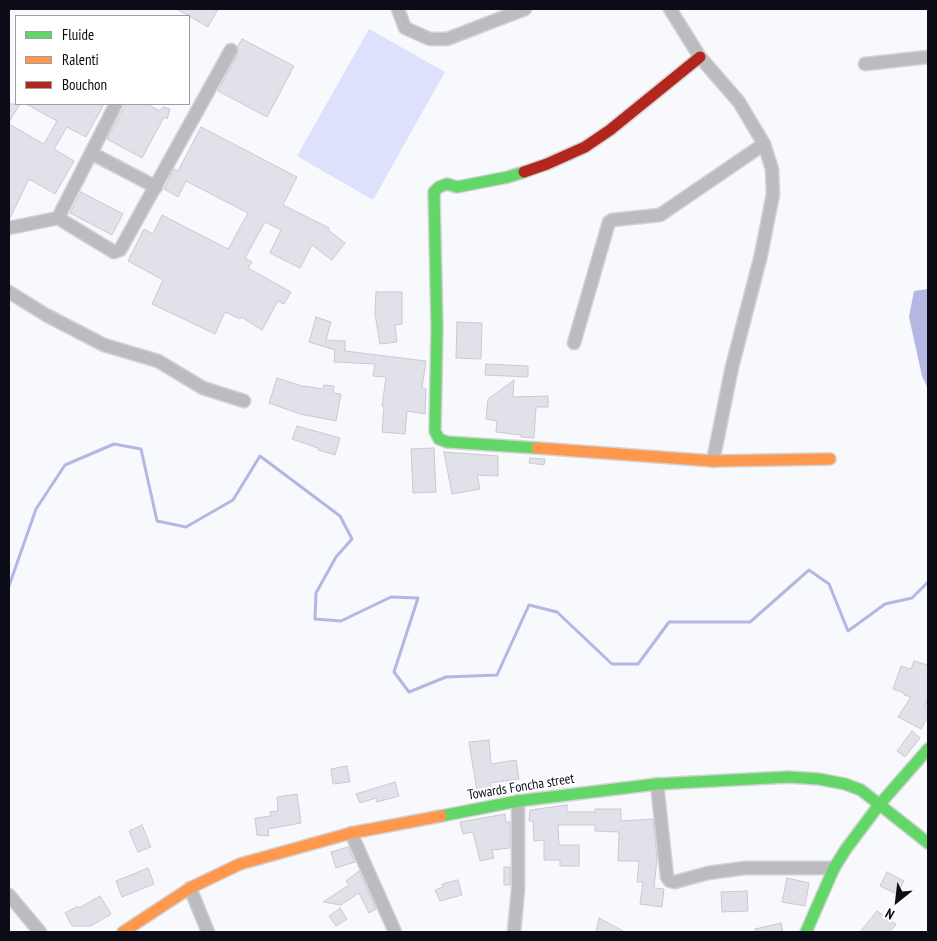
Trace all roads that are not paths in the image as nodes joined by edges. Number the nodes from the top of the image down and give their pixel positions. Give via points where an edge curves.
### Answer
1 (398, 9) edge
2 (525, 9) edge
3 (670, 9) edge
4 (496, 15) edge
5 (231, 50) dead end
6 (700, 57) junction
7 (928, 57) edge
8 (865, 64) dead end
9 (115, 105) edge
10 (764, 144) junction
11 (91, 153) junction
12 (156, 186) junction
13 (58, 218) junction
14 (9, 228) edge
15 (9, 292) edge
16 (574, 343) dead end
17 (244, 401) dead end
18 (830, 459) dead end
19 (714, 461) junction
20 (928, 749) edge
21 (657, 784) junction
22 (518, 801) junction
23 (879, 805) junction
24 (351, 833) junction
25 (928, 843) edge
26 (834, 868) junction
27 (190, 888) junction
28 (9, 895) edge
29 (40, 932) edge
30 (123, 932) edge
31 (208, 932) edge
32 (395, 932) edge
33 (514, 932) edge
34 (806, 932) edge

1 - 4 street via 405,28 430,39 447,39
2 - 4 street
3 - 6 street
5 - 12 street
6 - 10 street via 739,102
6 - 19 street via 585,147 508,177 458,187 447,184 434,192 435,431 439,439 447,442
7 - 8 street
9 - 11 street
10 - 16 street via 660,215 609,222
10 - 19 street via 772,169 773,194
11 - 12 street
11 - 13 street
12 - 13 street via 120,250 114,252
13 - 14 street
15 - 17 street via 46,316 104,345 158,361 203,388
18 - 19 street
20 - 23 street
21 - 22 street, Towards Foncha street
21 - 23 street, Towards Foncha street via 788,777 819,779 861,790
21 - 26 street via 670,881 745,868
22 - 24 street, Towards Foncha street
22 - 33 street via 518,890
23 - 25 street, Towards Foncha street
23 - 26 street
24 - 27 street, Towards Foncha street via 240,864
24 - 32 street
26 - 34 street
27 - 30 street, Towards Foncha street
27 - 31 street
28 - 29 street

